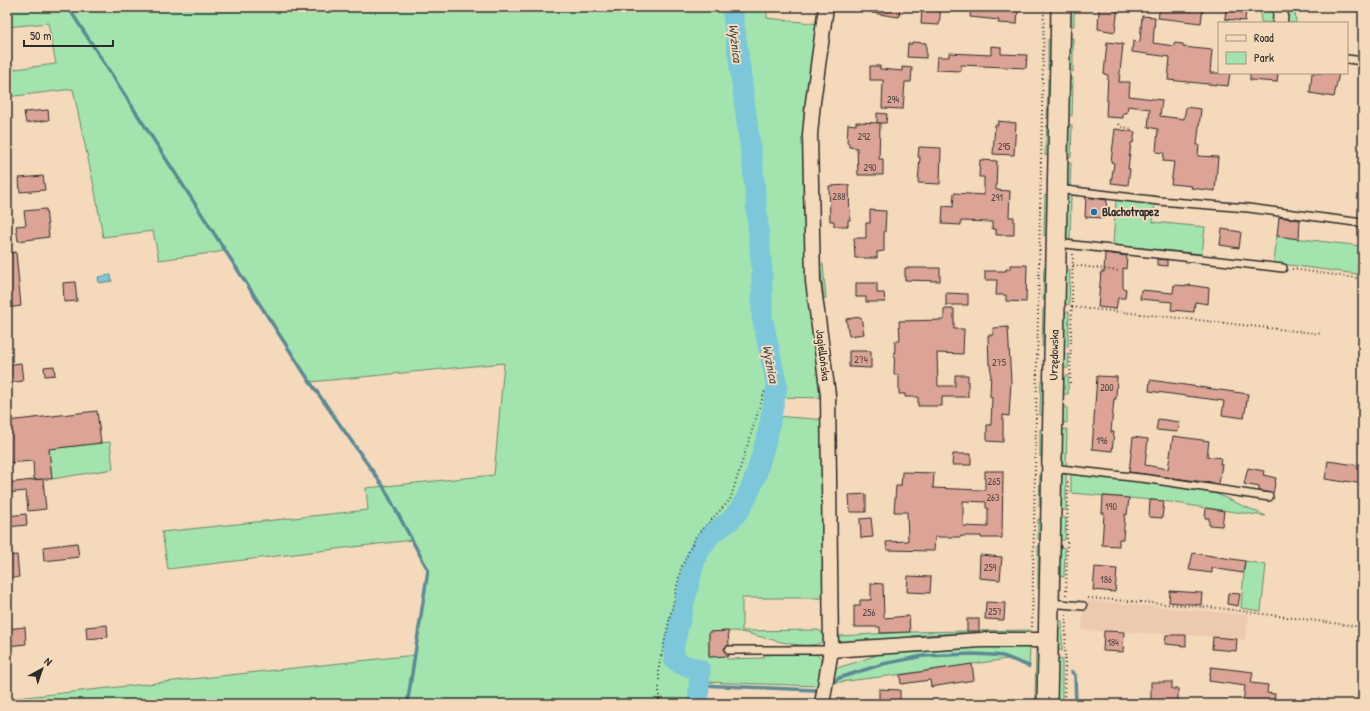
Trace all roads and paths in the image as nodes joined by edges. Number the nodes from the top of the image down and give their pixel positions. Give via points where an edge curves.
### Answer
1 (826, 7) edge
2 (1044, 7) edge
3 (1061, 7) edge
4 (1282, 7) edge
5 (1280, 22) edge
6 (1348, 59) edge
7 (1363, 61) edge
8 (1119, 124) dead end
9 (1132, 129) dead end
10 (1057, 189) junction
11 (1363, 223) edge
12 (1064, 243) junction
13 (1073, 265) junction
14 (1283, 268) joint
15 (1119, 271) dead end
16 (1363, 279) edge
17 (1064, 307) junction
18 (1322, 334) dead end
19 (1070, 383) dead end
20 (765, 390) dead end
21 (1060, 469) junction
22 (1269, 498) dead end
23 (1081, 597) dead end
24 (1058, 599) junction
25 (1083, 606) dead end
26 (1363, 627) edge
27 (1040, 640) junction
28 (729, 650) dead end
29 (831, 650) junction
30 (659, 704) edge
31 (822, 704) edge
32 (1048, 704) edge
33 (1064, 704) edge

1 - 29 street, Jagiellońska via 810,135 813,281 828,395
2 - 27 path
3 - 10 street, Urzędowska
4 - 5 street
6 - 7 lane
8 - 9 path
10 - 11 lane via 1256,209
10 - 12 street, Urzędowska
12 - 13 path
12 - 14 lane
12 - 17 street, Urzędowska
13 - 15 path
13 - 17 path
14 - 16 path
17 - 18 path
17 - 19 path
17 - 21 street, Urzędowska
20 - 30 path via 730,500 696,536 681,568 659,666
21 - 22 lane via 1149,479
21 - 24 street, Urzędowska
21 - 24 path
23 - 26 path via 1218,608
24 - 25 lane
24 - 27 street, Urzędowska
24 - 33 path
27 - 29 street via 982,640
27 - 32 street, Urzędowska
28 - 29 lane
29 - 31 street, Jagiellońska

